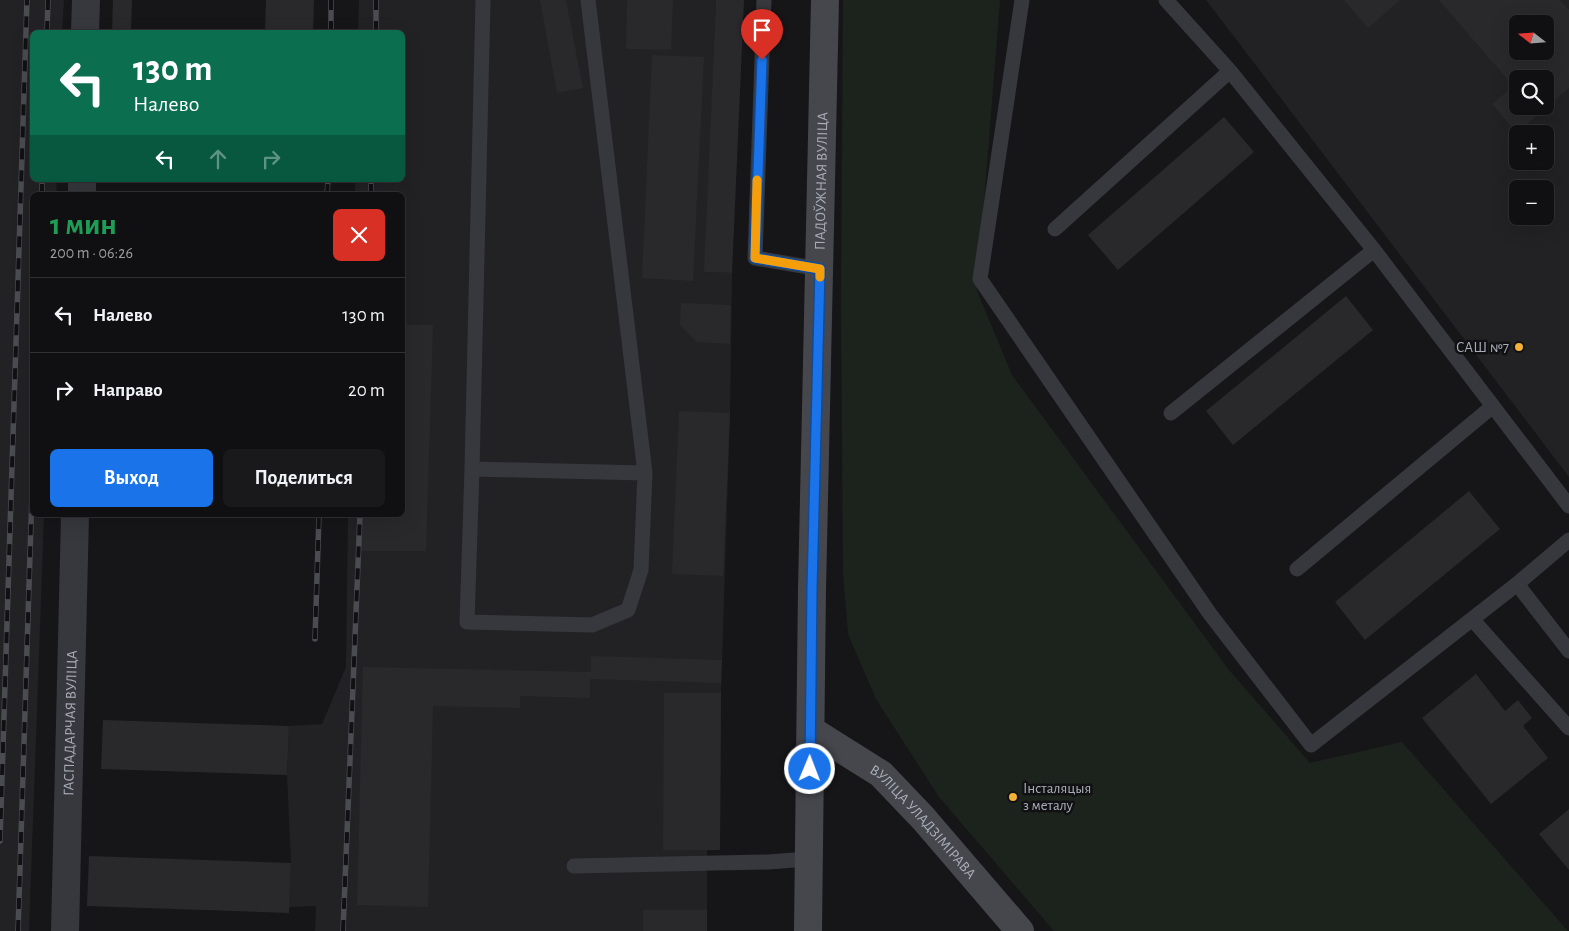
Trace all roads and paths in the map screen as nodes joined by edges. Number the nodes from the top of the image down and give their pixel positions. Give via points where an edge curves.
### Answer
1 (86, 0) edge
2 (483, 0) edge
3 (588, 0) edge
4 (764, 0) edge
5 (825, 0) edge
6 (1022, 0) edge
7 (1166, 0) edge
8 (85, 30) edge
9 (1230, 71) junction
10 (1054, 229) dead end
11 (1374, 250) junction
12 (820, 269) junction
13 (1493, 406) junction
14 (1171, 413) dead end
15 (472, 469) junction
16 (645, 474) junction
17 (1569, 506) edge
18 (74, 517) edge
19 (1569, 540) edge
20 (1297, 569) dead end
21 (1517, 584) junction
22 (1472, 618) junction
23 (1569, 651) edge
24 (1569, 728) edge
25 (811, 730) junction
26 (808, 859) junction
27 (574, 866) dead end
28 (65, 931) edge
29 (808, 931) edge
30 (1020, 931) edge

1 - 8 street
2 - 15 lane
3 - 16 lane
4 - 12 lane via 755,258
5 - 12 main road, ПАДОЎЖНАЯ ВУЛІЦА
6 - 22 lane via 980,279 1210,614 1311,745
7 - 9 lane
9 - 10 lane
9 - 11 lane
11 - 13 lane
11 - 14 lane
12 - 25 main road, ПАДОЎЖНАЯ ВУЛІЦА
13 - 17 lane
13 - 20 lane
15 - 16 lane
15 - 16 lane via 467,622 592,625 628,610 641,570
18 - 28 street, ГАСПАДАРЧАЯ ВУЛІЦА
19 - 21 lane
21 - 22 lane
21 - 23 lane
22 - 24 lane
25 - 26 main road, ПАДОЎЖНАЯ ВУЛІЦА
25 - 30 main road, ВУЛІЦА УЛАДЗІМІРАВА via 881,774
26 - 27 lane
26 - 29 main road, ПАДОЎЖНАЯ ВУЛІЦА

